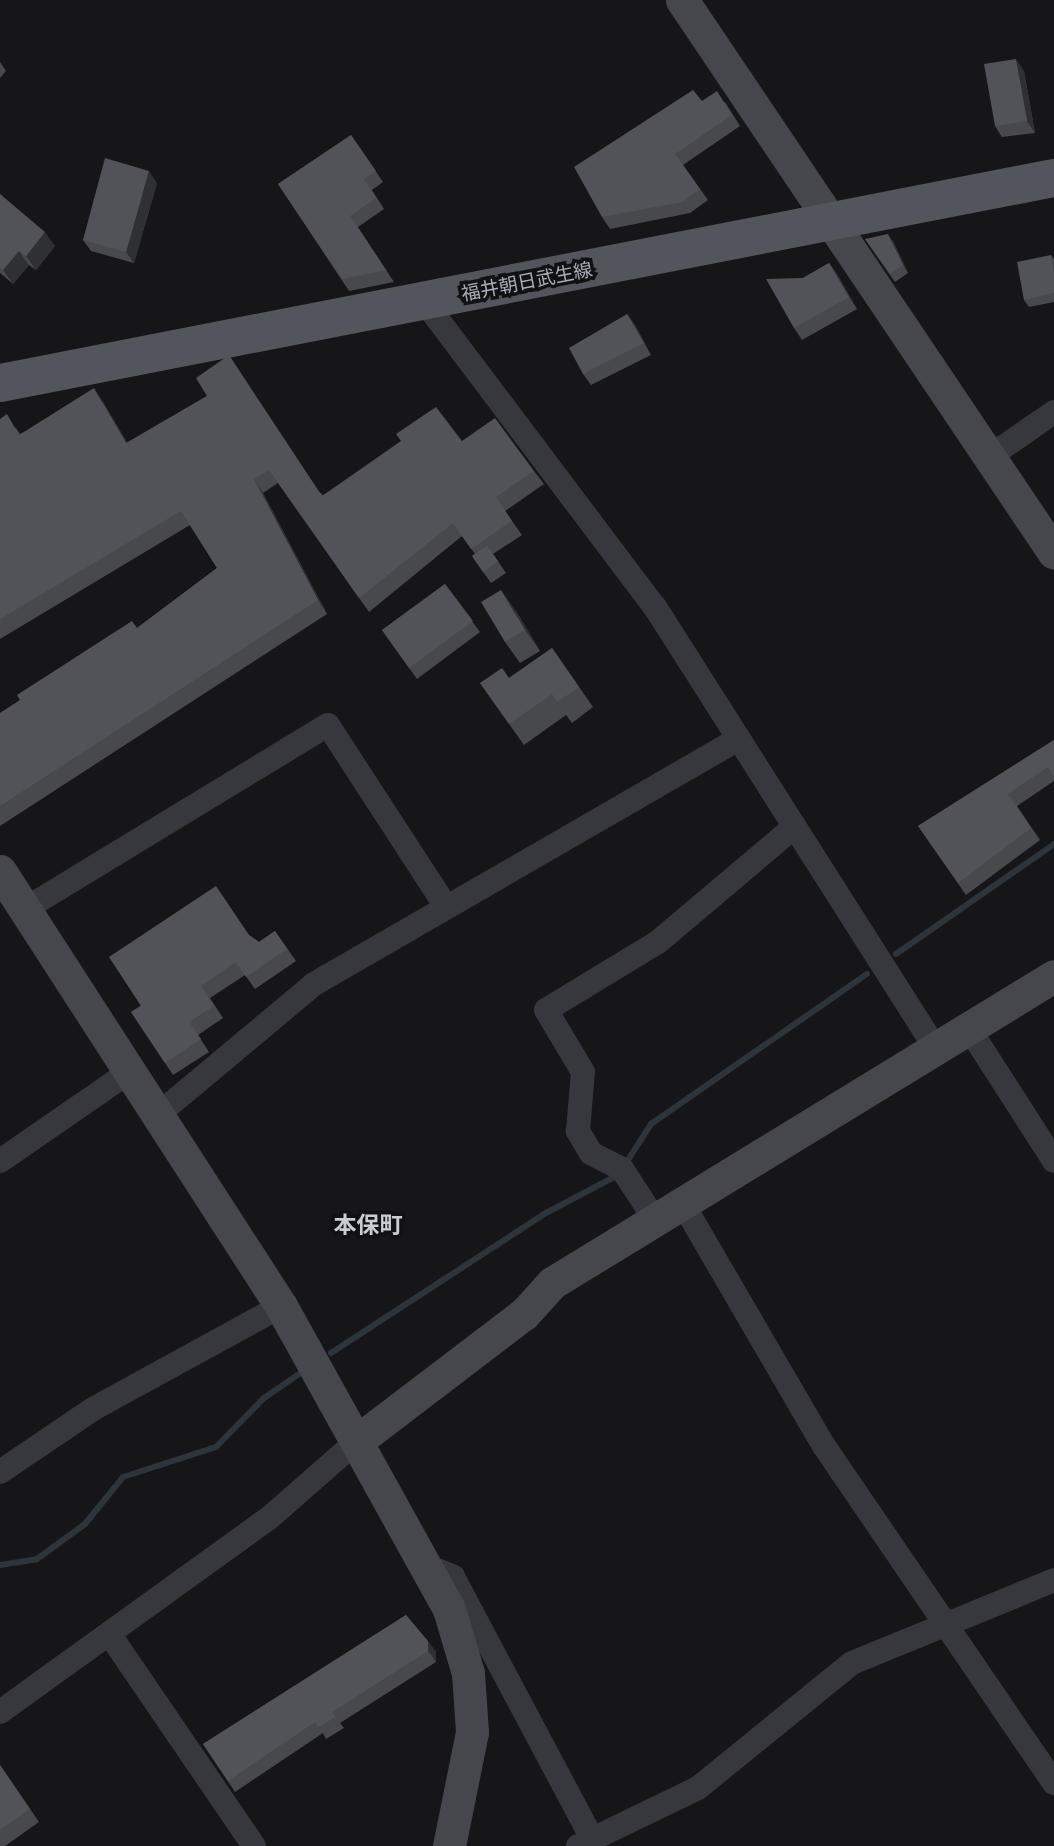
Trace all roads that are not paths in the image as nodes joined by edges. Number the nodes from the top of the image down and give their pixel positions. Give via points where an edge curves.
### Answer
1 (682, 0) edge
2 (1054, 178) edge
3 (829, 225) junction
4 (424, 301) junction
5 (0, 383) edge
6 (1054, 412) edge
7 (989, 457) junction
8 (1054, 553) edge
9 (736, 740) junction
10 (793, 828) junction
11 (0, 871) edge
12 (445, 905) junction
13 (25, 909) junction
14 (1054, 976) edge
15 (968, 1027) junction
16 (936, 1049) junction
17 (132, 1070) junction
18 (161, 1112) junction
19 (0, 1161) edge
20 (1054, 1161) edge
21 (669, 1213) junction
22 (281, 1306) junction
23 (357, 1441) junction
24 (0, 1472) edge
25 (423, 1564) junction
26 (1054, 1580) edge
27 (942, 1624) junction
28 (110, 1635) junction
29 (0, 1712) edge
30 (1054, 1783) edge
31 (584, 1841) edge
32 (254, 1846) edge
33 (449, 1846) edge

1 - 3 street
2 - 3 main road, 福井朝日武生線
3 - 4 main road, 福井朝日武生線
3 - 7 street
4 - 5 main road, 福井朝日武生線
4 - 9 street via 655,607
6 - 7 street
7 - 8 street
9 - 10 street
9 - 12 street
10 - 16 street
10 - 21 street via 658,942 546,1010 583,1072 578,1131 591,1153 622,1169
11 - 13 street
12 - 13 street via 328,725
12 - 18 street via 314,984
13 - 17 street
14 - 15 street
15 - 16 street
15 - 20 street
16 - 21 street
17 - 18 street
17 - 19 street
18 - 22 street
21 - 23 street via 552,1283 524,1314
21 - 27 street
22 - 23 street
22 - 24 street via 93,1409
23 - 25 street
23 - 28 street via 268,1519
25 - 31 street via 453,1577
25 - 33 street via 449,1609 468,1673 472,1732
26 - 27 street
27 - 30 street
27 - 31 street via 852,1663 698,1788
28 - 29 street
28 - 32 street

